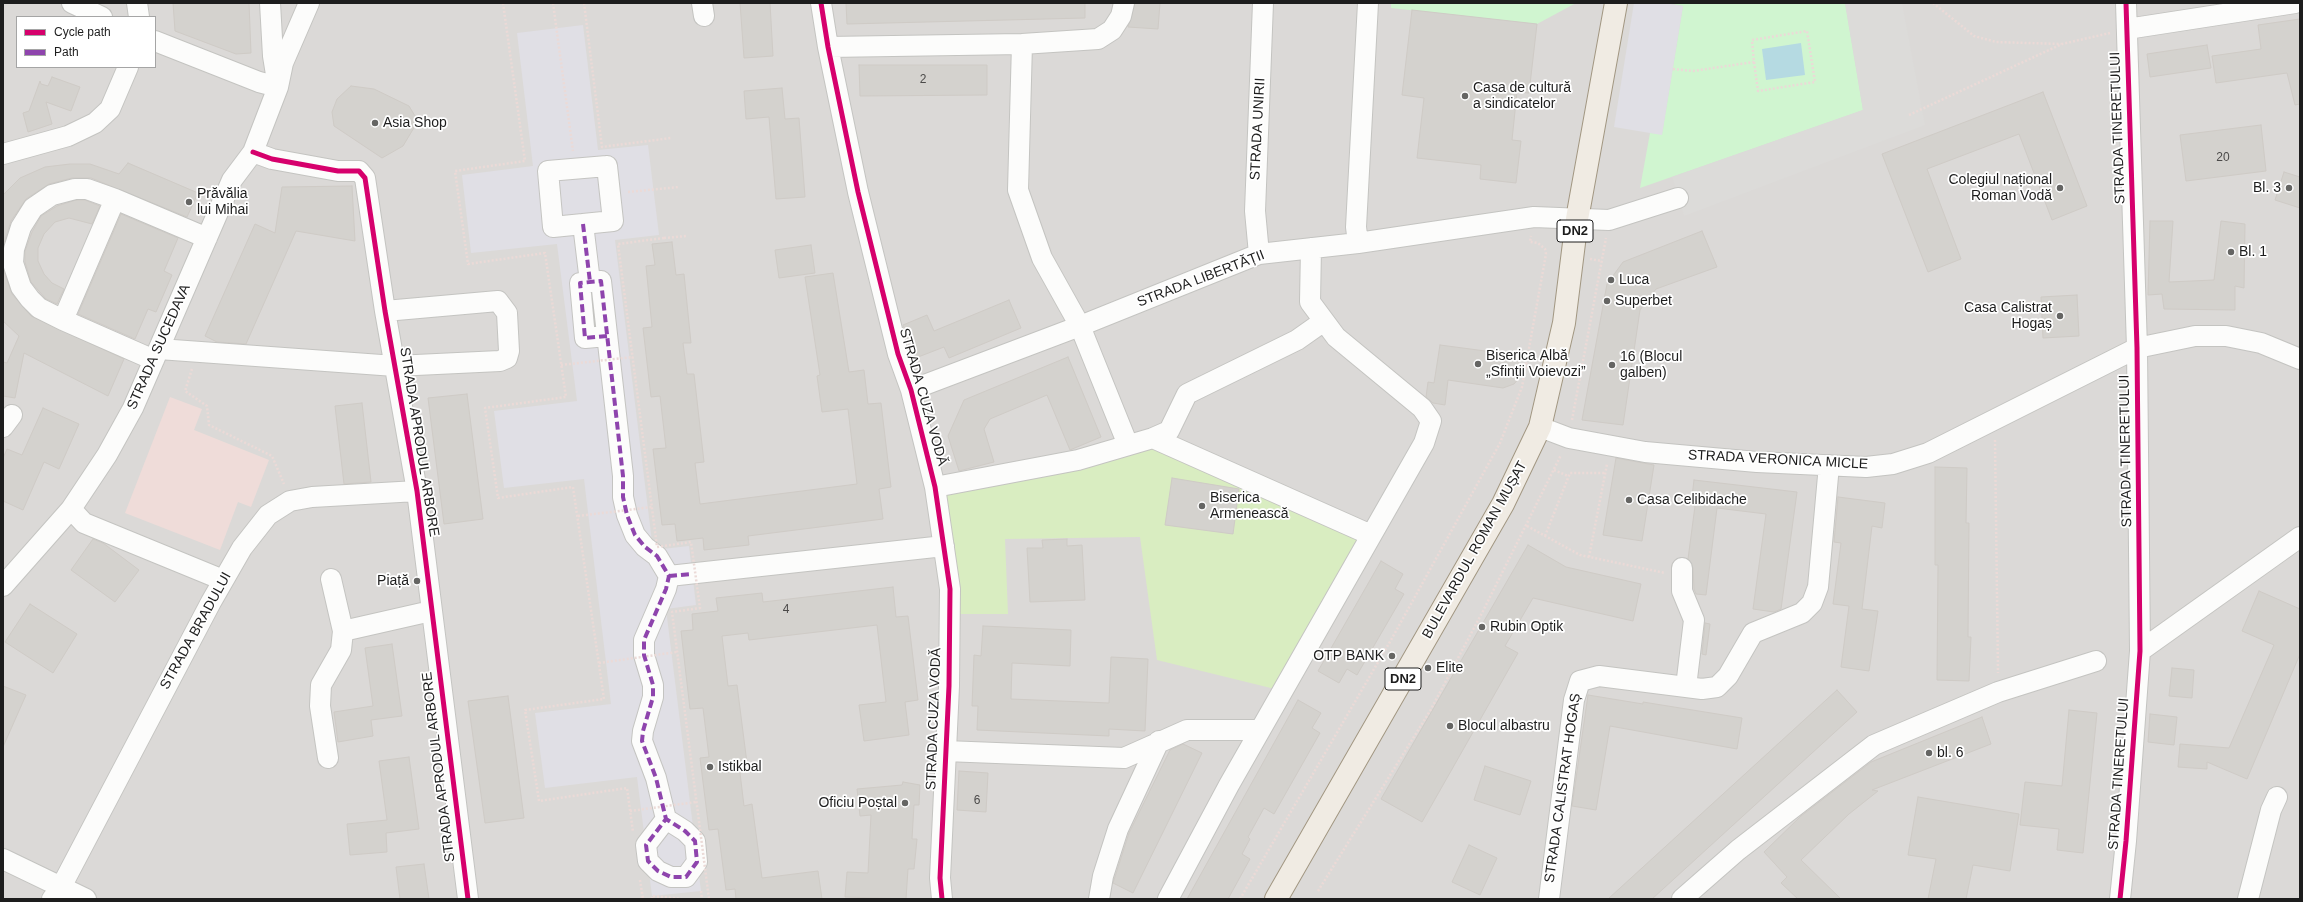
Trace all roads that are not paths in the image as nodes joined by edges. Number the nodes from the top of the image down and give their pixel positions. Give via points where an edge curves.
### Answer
1 (72, 3) edge
2 (137, 3) edge
3 (270, 3) edge
4 (309, 3) edge
5 (821, 3) edge
6 (1124, 3) edge
7 (1263, 3) edge
8 (1368, 3) edge
9 (1616, 3) edge
10 (2126, 3) edge
11 (2295, 3) edge
12 (2206, 10) edge
13 (100, 16) edge
14 (139, 16) edge
15 (2127, 29) junction
16 (156, 41) edge
17 (1022, 44) junction
18 (828, 48) junction
19 (128, 68) edge
20 (278, 87) junction
21 (253, 152) junction
22 (3, 154) edge
23 (1678, 198) dead end
24 (115, 199) junction
25 (1577, 219) junction
26 (583, 224) junction
27 (207, 238) junction
28 (1358, 244) junction
29 (1311, 248) junction
30 (1259, 254) junction
31 (385, 311) junction
32 (63, 320) junction
33 (1324, 321) junction
34 (1080, 326) junction
35 (2137, 348) junction
36 (156, 355) junction
37 (2300, 359) edge
38 (395, 366) junction
39 (911, 390) junction
40 (1540, 427) junction
41 (1153, 438) junction
42 (1128, 445) junction
43 (1830, 465) junction
44 (936, 487) junction
45 (417, 491) junction
46 (71, 509) junction
47 (1371, 535) junction
48 (2300, 537) edge
49 (944, 546) junction
50 (1682, 572) road end
51 (669, 576) junction
52 (331, 579) dead end
53 (223, 580) junction
54 (3, 586) edge
55 (431, 611) junction
56 (343, 631) junction
57 (2140, 651) junction
58 (2096, 661) dead end
59 (1686, 687) junction
60 (1260, 730) junction
61 (1159, 741) junction
62 (945, 751) junction
63 (328, 758) dead end
64 (2276, 797) dead end
65 (666, 819) dead end
66 (3, 859) edge
67 (56, 894) edge
68 (86, 899) edge
69 (468, 899) edge
70 (942, 899) edge
71 (1099, 899) edge
72 (1168, 899) edge
73 (1276, 899) edge
74 (1550, 899) edge
75 (1682, 899) edge
76 (2120, 899) edge
77 (2248, 899) edge

1 - 13 street
2 - 14 street
3 - 20 street, STRADA SUCEDAVA
4 - 20 street, STRADA SUCEDAVA via 283,63
5 - 18 street, STRADA CUZA VODĂ
6 - 17 street via 1121,16 1112,30 1098,39
7 - 30 street, STRADA UNIRII via 1255,190
8 - 28 street via 1356,227
9 - 25 main road, BULEVARDUL ROMAN MUȘAT / DN2
10 - 15 street, STRADA TINERETULUI
11 - 12 street
12 - 15 street
15 - 35 street, STRADA TINERETULUI
16 - 20 street
17 - 18 street
17 - 34 street via 1018,190 1042,258
18 - 39 street, STRADA CUZA VODĂ via 860,200 898,354
19 - 22 street via 110,108 95,123 68,136
20 - 21 street, STRADA SUCEDAVA
21 - 27 street, STRADA SUCEDAVA via 232,180
21 - 31 street, STRADA APRODUL ARBORE via 272,159 338,171 359,171 365,178
23 - 25 street, STRADA LIBERTĂȚII via 1609,220
24 - 27 street
24 - 32 street
24 - 32 street via 87,189 62,192 52,195 33,208 20,227 14,249 14,263 21,287 39,308
25 - 28 street, STRADA LIBERTĂȚII via 1534,217
25 - 40 main road, BULEVARDUL ROMAN MUȘAT / DN2 via 1564,323
26 - 26 street via 553,227 548,171 607,166 613,221
26 - 51 street via 590,282 580,283 585,338 607,336 627,515 635,535 657,556
27 - 36 street, STRADA SUCEDAVA
28 - 29 street, STRADA LIBERTĂȚII
29 - 30 street, STRADA LIBERTĂȚII
29 - 33 street via 1310,302
30 - 34 street, STRADA LIBERTĂȚII
31 - 38 street, STRADA APRODUL ARBORE
31 - 38 street via 498,301 507,313 507,358 500,361
32 - 36 street
33 - 41 street via 1296,340 1187,394 1169,431
33 - 47 street via 1336,337 1422,408 1431,421 1424,443
34 - 39 street, STRADA LIBERTĂȚII
34 - 42 street
35 - 37 street, STRADA VERONICA MICLE via 2195,336 2226,336 2261,343
35 - 43 street, STRADA VERONICA MICLE via 1928,453 1893,464 1866,467
35 - 57 street, STRADA TINERETULUI
36 - 38 street via 197,352
36 - 46 street, STRADA SUCEDAVA via 107,455
38 - 45 street, STRADA APRODUL ARBORE
39 - 44 street, STRADA CUZA VODĂ
40 - 43 street, STRADA VERONICA MICLE via 1569,438 1652,452 1757,462
40 - 73 main road, BULEVARDUL ROMAN MUȘAT / DN2 via 1503,504
41 - 42 street
41 - 47 street
42 - 44 street via 1078,460
43 - 59 street, STRADA CALISTRAT HOGAȘ via 1818,586 1812,603 1802,614 1753,633 1746,641 1728,676 1716,687
44 - 49 street, STRADA CUZA VODĂ
45 - 53 street, STRADA BRADULUI via 312,497 290,501 268,515 242,548
45 - 55 street, STRADA APRODUL ARBORE
46 - 53 street via 84,523
46 - 54 street, STRADA SUCEDAVA
47 - 60 street
48 - 57 street
49 - 51 street
49 - 62 street, STRADA CUZA VODĂ via 950,589
50 - 59 street via 1683,596 1694,620
51 - 65 street via 644,640 644,654 653,685 653,698 642,741 656,778
52 - 56 street
53 - 67 street, STRADA BRADULUI
55 - 56 street
55 - 69 street, STRADA APRODUL ARBORE
56 - 63 street via 341,650 322,685 320,706
57 - 76 street, STRADA TINERETULUI
58 - 75 street via 1998,692 1874,745 1738,850
59 - 74 street, STRADA CALISTRAT HOGAȘ via 1599,676 1580,681 1576,689
60 - 61 street via 1187,730
60 - 72 street
61 - 62 street via 1124,758
61 - 71 street via 1118,829 1103,876
62 - 70 street, STRADA CUZA VODĂ via 940,878
64 - 77 street
66 - 67 street
67 - 68 street

